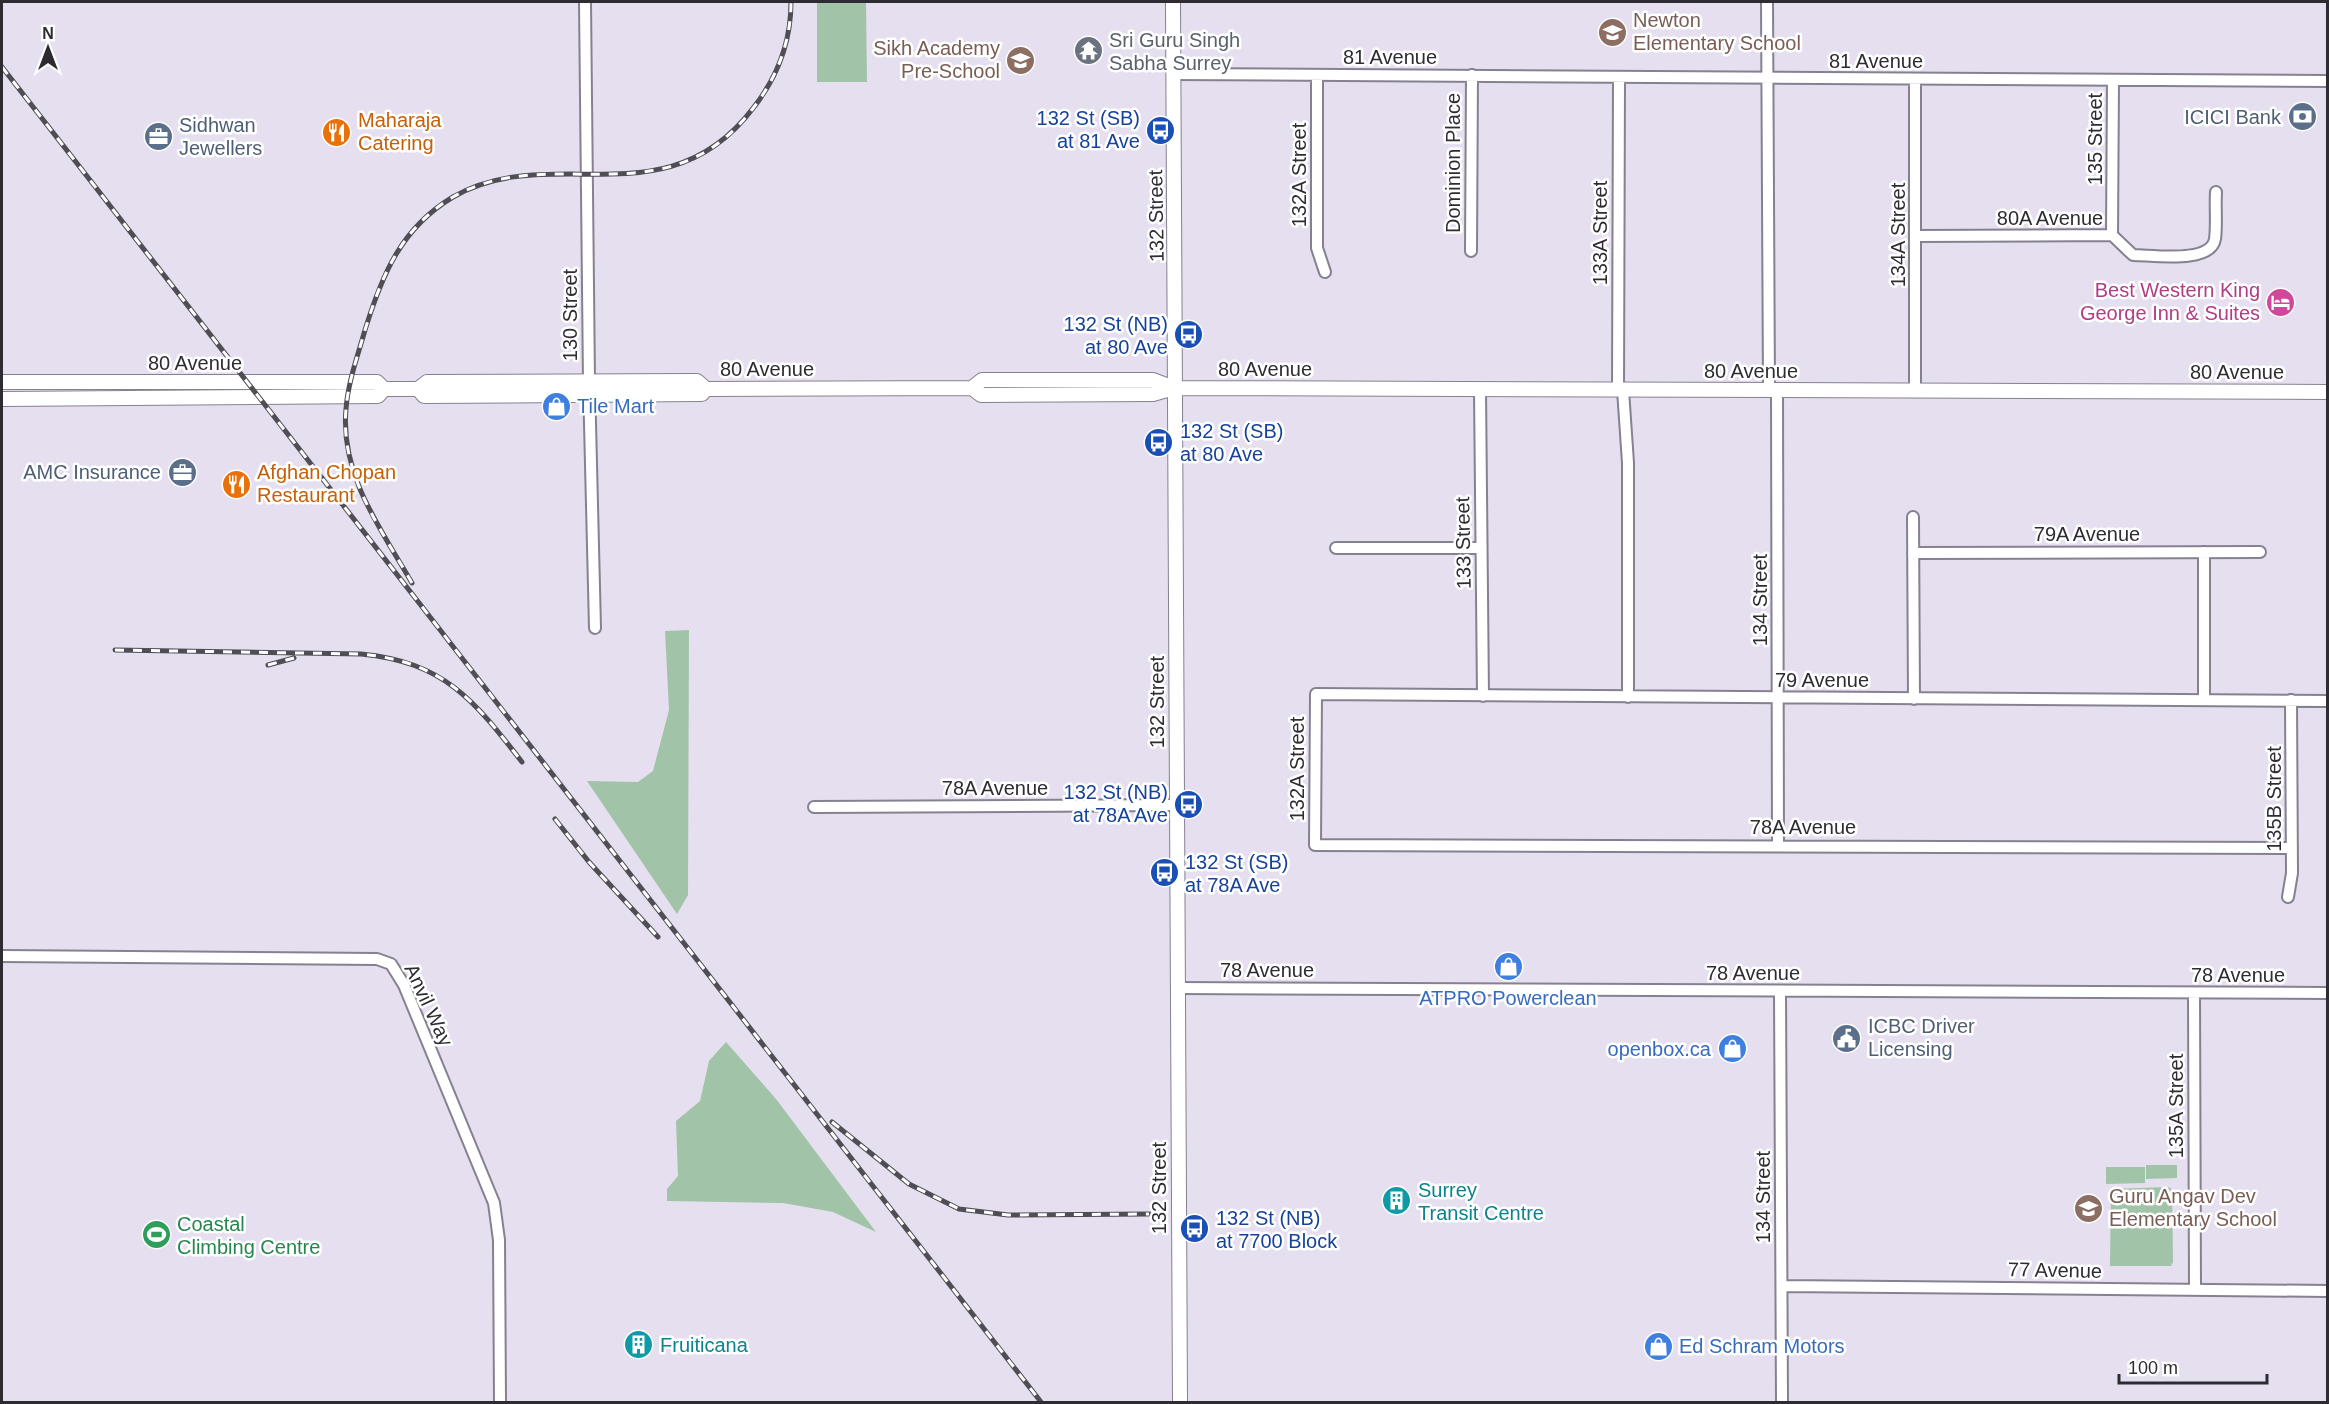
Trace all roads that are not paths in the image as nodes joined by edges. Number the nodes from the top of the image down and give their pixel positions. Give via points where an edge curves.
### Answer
1 (585, 2) edge
2 (1173, 2) edge
3 (1767, 2) edge
4 (1173, 74) junction
5 (1317, 75) junction
6 (1472, 75) junction
7 (1619, 77) junction
8 (1767, 78) junction
9 (1915, 79) junction
10 (2113, 80) junction
11 (2328, 81) edge
12 (2216, 192) dead end
13 (2112, 235) junction
14 (1916, 236) junction
15 (1471, 251) dead end
16 (1325, 272) dead end
17 (2, 382) edge
18 (169, 382) junction
19 (589, 388) junction
20 (1174, 388) junction
21 (384, 389) junction
22 (1480, 390) junction
23 (1621, 390) junction
24 (1773, 390) junction
25 (1915, 391) junction
26 (2328, 392) edge
27 (135, 398) junction
28 (2, 399) edge
29 (1913, 517) dead end
30 (1336, 548) dead end
31 (1481, 548) junction
32 (2204, 552) junction
33 (2260, 552) dead end
34 (1913, 553) junction
35 (594, 628) dead end
36 (1316, 694) joint
37 (1482, 696) junction
38 (1628, 697) junction
39 (1778, 698) junction
40 (1914, 699) junction
41 (2204, 700) junction
42 (2291, 700) junction
43 (2328, 700) edge
44 (1176, 805) junction
45 (814, 807) dead end
46 (1315, 845) joint
47 (1778, 845) junction
48 (2292, 848) junction
49 (2288, 897) dead end
50 (2, 956) edge
51 (1177, 988) junction
52 (1780, 991) junction
53 (2194, 993) junction
54 (2328, 993) edge
55 (1782, 1286) junction
56 (2195, 1290) junction
57 (2328, 1291) edge
58 (500, 1402) edge
59 (1180, 1402) edge
60 (1782, 1402) edge

1 - 19 street, 130 Street
2 - 4 main road, 132 Street
3 - 8 street, 134 Street
4 - 5 street, 81 Avenue
4 - 20 main road, 132 Street
5 - 6 street, 81 Avenue
5 - 16 street, 132A Street via 1317,248
6 - 7 street, 81 Avenue
6 - 15 street, Dominion Place
7 - 8 street, 81 Avenue
7 - 23 street, 133A Street
8 - 9 street, 81 Avenue
8 - 24 street, 134 Street
9 - 10 street, 81 Avenue
9 - 14 street, 134A Street
10 - 11 street, 81 Avenue
10 - 13 street, 135 Street
12 - 13 street, 80A Avenue via 2215,241 2200,255 2133,255
13 - 14 street, 80A Avenue
14 - 25 street, 134A Street
17 - 18 main road, 80 Avenue
18 - 21 main road, 80 Avenue via 377,382
18 - 27 main road via 163,390 137,391
19 - 20 main road, 80 Avenue via 697,381 706,388 972,388 982,380 1153,380
19 - 21 main road, 80 Avenue via 427,382 417,389
19 - 35 street, 130 Street
20 - 22 main road, 80 Avenue
20 - 44 main road, 132 Street
21 - 27 main road, 80 Avenue via 378,396
22 - 23 main road, 80 Avenue
22 - 31 street, 133 Street
23 - 24 main road, 80 Avenue
23 - 38 street, 133A Street via 1628,463
24 - 25 main road, 80 Avenue
24 - 39 street, 134 Street
25 - 26 main road, 80 Avenue
27 - 28 main road, 80 Avenue
29 - 34 street
30 - 31 street
31 - 37 street, 133 Street
32 - 33 street, 79A Avenue
32 - 34 street, 79A Avenue
32 - 41 street
34 - 40 street
36 - 37 street, 79 Avenue
36 - 46 street, 132A Street
37 - 38 street, 79 Avenue
38 - 39 street, 79 Avenue
39 - 40 street, 79 Avenue
39 - 47 street, 134 Street
40 - 41 street, 79 Avenue
41 - 42 street, 79 Avenue
42 - 43 street, 79 Avenue
42 - 48 street, 135B Street
44 - 45 street, 78A Avenue
44 - 51 main road, 132 Street
46 - 47 street, 78A Avenue
47 - 48 street, 78A Avenue
48 - 49 street, 135B Street
50 - 58 street, Anvil Way via 377,959 391,964 402,980 494,1203 499,1240
51 - 52 street, 78 Avenue
51 - 59 main road, 132 Street
52 - 53 street, 78 Avenue
52 - 55 street, 134 Street
53 - 54 street, 78 Avenue
53 - 56 street, 135A Street
55 - 56 street, 77 Avenue
55 - 60 street, 134 Street
56 - 57 street, 77 Avenue

